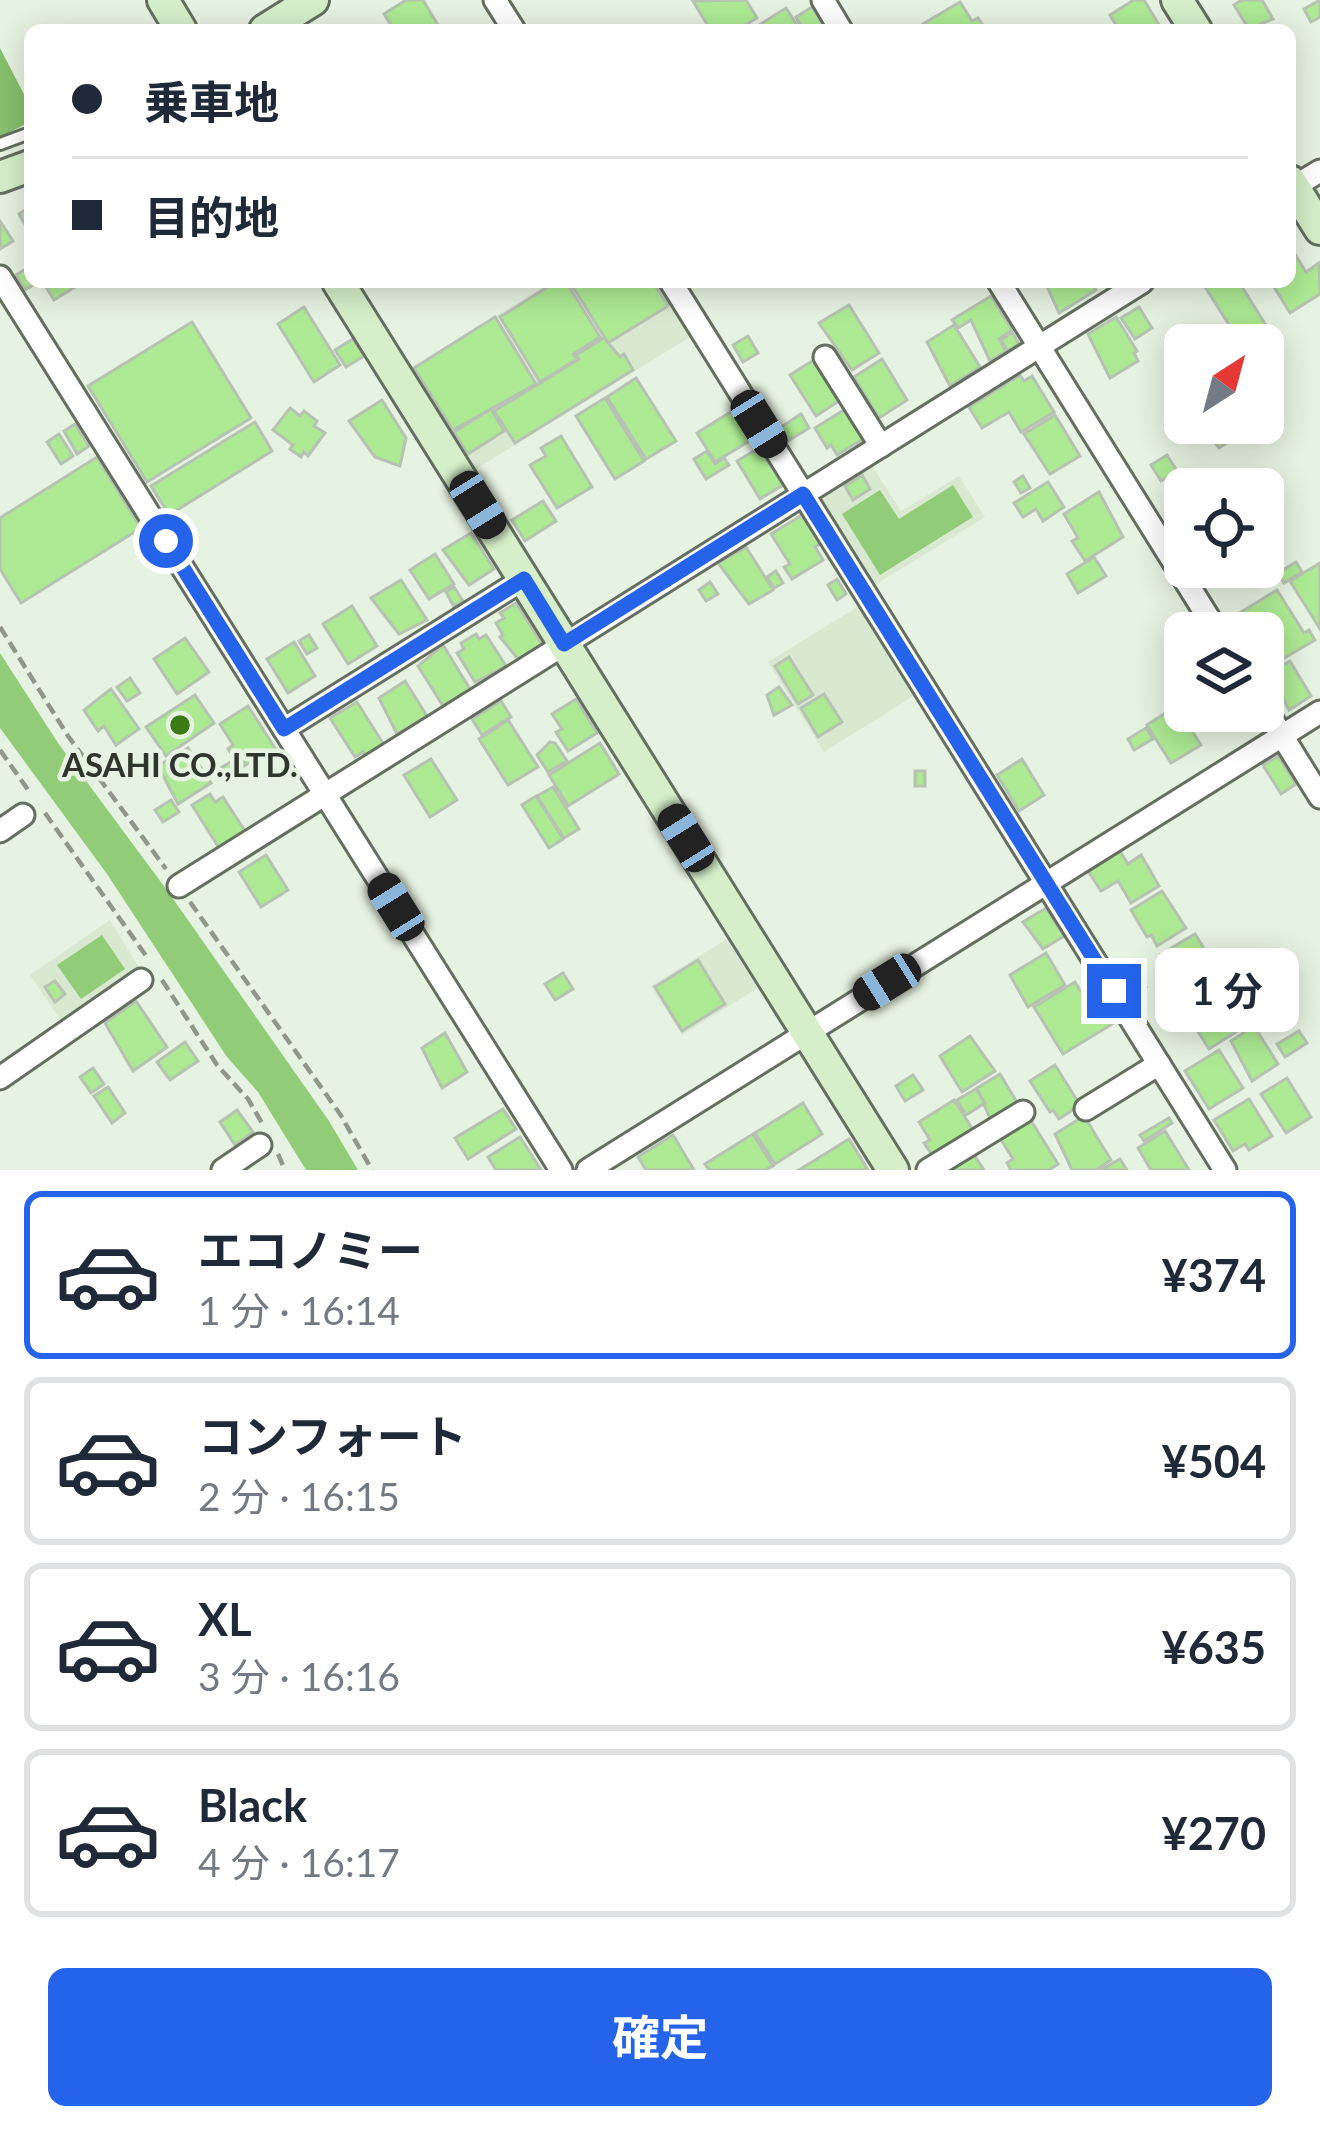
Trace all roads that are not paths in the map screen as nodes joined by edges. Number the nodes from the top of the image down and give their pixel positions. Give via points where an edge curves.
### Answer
1 (313, 0) edge
2 (275, 24) edge
3 (1298, 182) edge
4 (1320, 229) edge
5 (0, 277) edge
6 (342, 288) edge
7 (675, 288) edge
8 (1003, 288) edge
9 (1132, 288) edge
10 (1039, 347) junction
11 (825, 357) dead end
12 (881, 446) junction
13 (803, 494) junction
14 (524, 579) junction
15 (1205, 612) edge
16 (564, 644) junction
17 (1320, 712) edge
18 (284, 729) junction
19 (1280, 732) edge
20 (1282, 736) junction
21 (325, 794) junction
22 (1320, 796) edge
23 (23, 815) dead end
24 (0, 831) edge
25 (1047, 882) junction
26 (179, 886) dead end
27 (141, 980) dead end
28 (807, 1033) junction
29 (1159, 1064) junction
30 (0, 1078) edge
31 (1086, 1108) dead end
32 (1023, 1112) dead end
33 (260, 1144) dead end
34 (1217, 1167) edge
35 (224, 1170) edge
36 (561, 1170) edge
37 (588, 1170) edge
38 (892, 1170) edge
39 (928, 1170) edge

1 - 2 street
3 - 4 street
5 - 18 street
6 - 14 street
7 - 13 street
8 - 10 street
9 - 10 street
10 - 12 street
10 - 15 street
11 - 12 street
12 - 13 street
13 - 16 street
13 - 25 street
14 - 16 street
14 - 18 street
16 - 21 street
16 - 28 street
17 - 20 street
18 - 21 street
19 - 20 street
20 - 22 street
20 - 25 street
21 - 26 street
21 - 36 street
23 - 24 street
25 - 28 street
25 - 29 street
27 - 30 street
28 - 37 street
28 - 38 street
29 - 31 street
29 - 34 street
32 - 39 street
33 - 35 street

